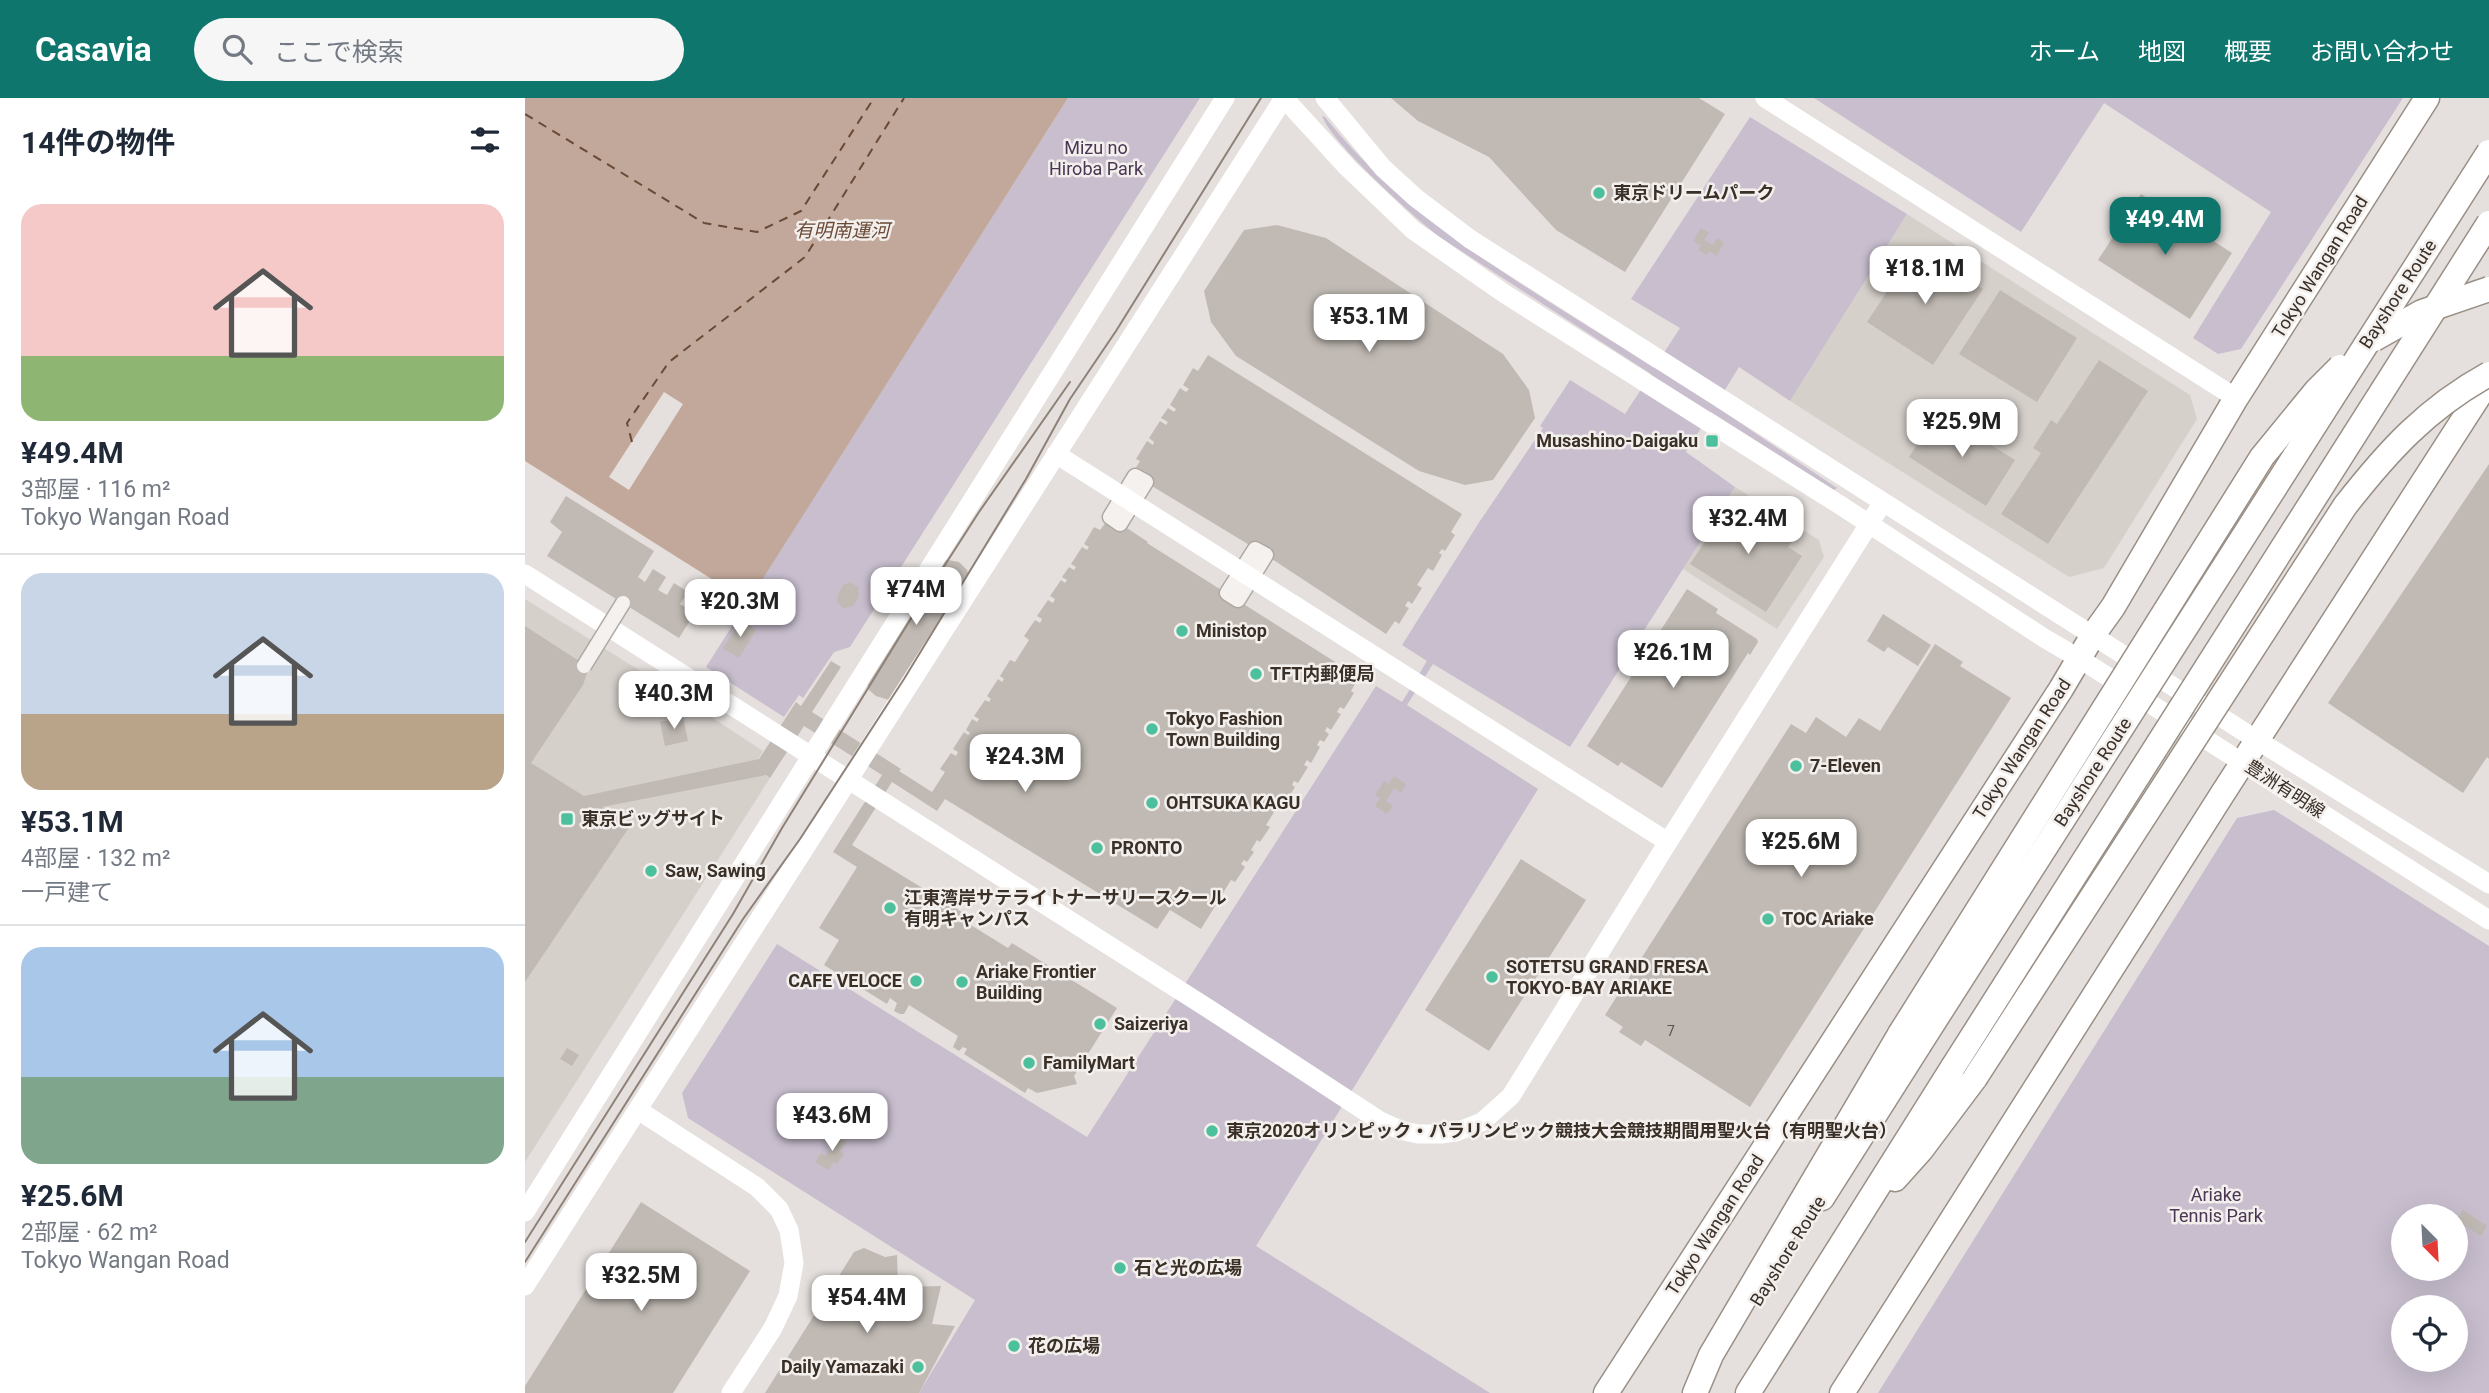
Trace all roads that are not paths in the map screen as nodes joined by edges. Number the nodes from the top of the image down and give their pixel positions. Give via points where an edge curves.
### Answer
1 (1225, 98) edge
2 (1284, 98) edge
3 (1325, 98) edge
4 (1765, 98) edge
5 (2427, 98) edge
6 (2489, 152) edge
7 (2489, 223) edge
8 (2489, 289) edge
9 (2489, 374) edge
10 (2489, 380) edge
11 (2236, 398) junction
12 (1056, 454) junction
13 (1883, 502) junction
14 (1870, 525) junction
15 (525, 574) edge
16 (623, 603) dead end
17 (2093, 635) junction
18 (2080, 659) junction
19 (584, 666) dead end
20 (2256, 740) junction
21 (811, 756) junction
22 (2242, 762) junction
23 (848, 780) junction
24 (1668, 842) junction
25 (2489, 884) edge
26 (2489, 920) edge
27 (1909, 1040) junction
28 (1964, 1072) junction
29 (638, 1110) junction
30 (525, 1212) edge
31 (525, 1286) edge
32 (731, 1393) edge
33 (1606, 1393) edge
34 (1696, 1393) edge
35 (1748, 1393) edge
36 (1842, 1393) edge

1 - 21 street
2 - 12 street
2 - 14 street, 豊洲有明線 via 1413,230 1505,294
3 - 13 street, 豊洲有明線 via 1383,168 1470,239
4 - 11 street
5 - 11 highway, Tokyo Wangan Road
6 - 27 highway, Bayshore Route, bridge
7 - 28 highway, bridge
8 - 27 highway, bridge via 2422,312 2371,341 2316,391 2282,431 2233,503
9 - 28 highway, bridge via 2411,429 2345,506
10 - 20 highway
11 - 17 highway, Tokyo Wangan Road
12 - 23 street
12 - 24 street
13 - 14 street
13 - 17 street, 豊洲有明線
14 - 18 street, 豊洲有明線
14 - 24 street
15 - 21 street
16 - 19 street, bridge
17 - 18 highway, Tokyo Wangan Road
17 - 20 street, 豊洲有明線
18 - 22 street, 豊洲有明線
18 - 33 highway, Tokyo Wangan Road
20 - 22 highway
20 - 25 street, 豊洲有明線
21 - 23 street
21 - 30 street
22 - 26 street, 豊洲有明線
22 - 36 highway
23 - 24 street via 1367,1113 1400,1130 1430,1135 1482,1122 1511,1096
23 - 29 street
27 - 34 highway via 1711,1355
28 - 35 highway via 1851,1226
29 - 31 street
29 - 32 street via 757,1186 779,1209 789,1230 795,1263 788,1296

